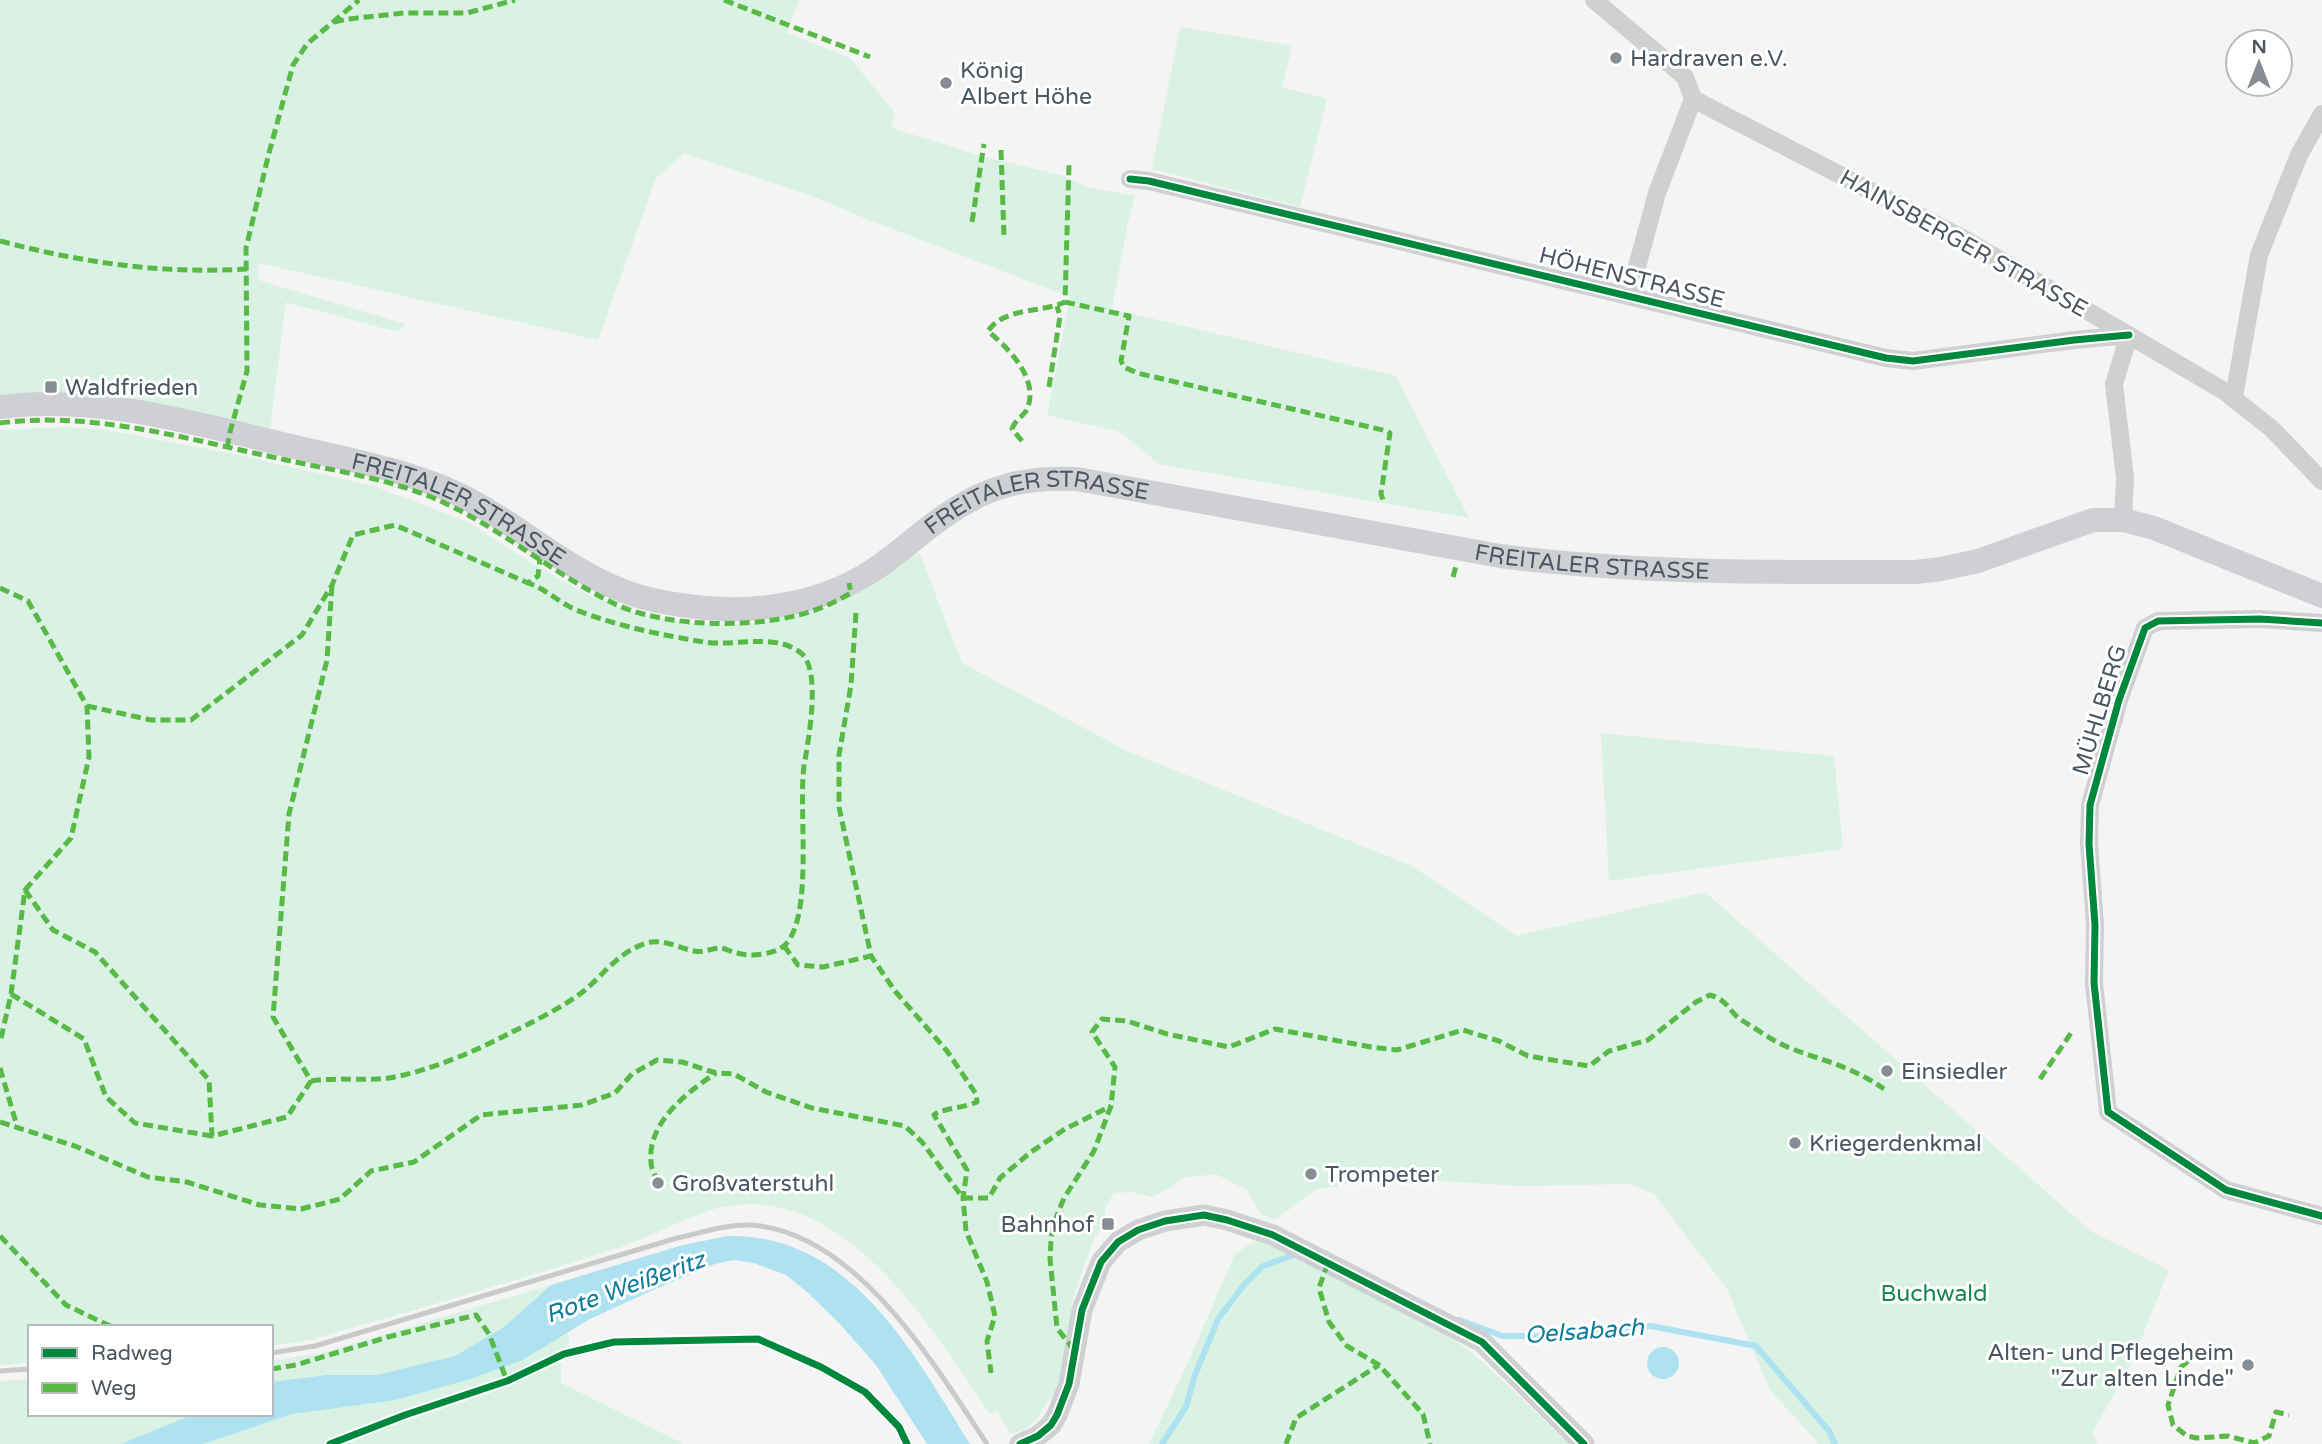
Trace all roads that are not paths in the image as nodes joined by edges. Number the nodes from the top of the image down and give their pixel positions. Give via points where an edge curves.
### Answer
1 (1594, 0) edge
2 (1693, 99) junction
3 (2322, 114) edge
4 (1130, 179) dead end
5 (1629, 296) junction
6 (2129, 335) junction
7 (2234, 397) junction
8 (0, 407) edge
9 (2322, 481) edge
10 (2123, 520) junction
11 (2322, 596) edge
12 (2322, 623) edge
13 (2322, 1216) edge
14 (1020, 1444) edge
15 (1584, 1444) edge

1 - 2 street via 1685,77
2 - 5 street via 1657,193
2 - 6 street, HAINSBERGER STRASSE via 1966,240
3 - 7 street via 2299,155 2259,255
4 - 5 street, HÖHENSTRASSE
5 - 6 street, HÖHENSTRASSE via 1913,361
6 - 7 street, HAINSBERGER STRASSE
6 - 10 street via 2114,384 2125,478
7 - 9 street, HAINSBERGER STRASSE
8 - 10 main road, FREITALER STRASSE via 63,405 153,414 390,469 487,509 582,571 621,590 708,608 779,606 814,597 872,571 978,495 1043,478 1077,479 1500,556 1635,568 1928,571 1979,561 2093,520
10 - 11 main road, FREITALER STRASSE via 2154,528
12 - 13 street, MÜHLBERG via 2158,621 2146,628 2119,700 2090,805 2089,845 2094,983 2108,1112 2227,1190
14 - 15 street via 1038,1436 1057,1415 1069,1384 1082,1310 1101,1262 1118,1242 1147,1227 1204,1215 1262,1230 1482,1342

